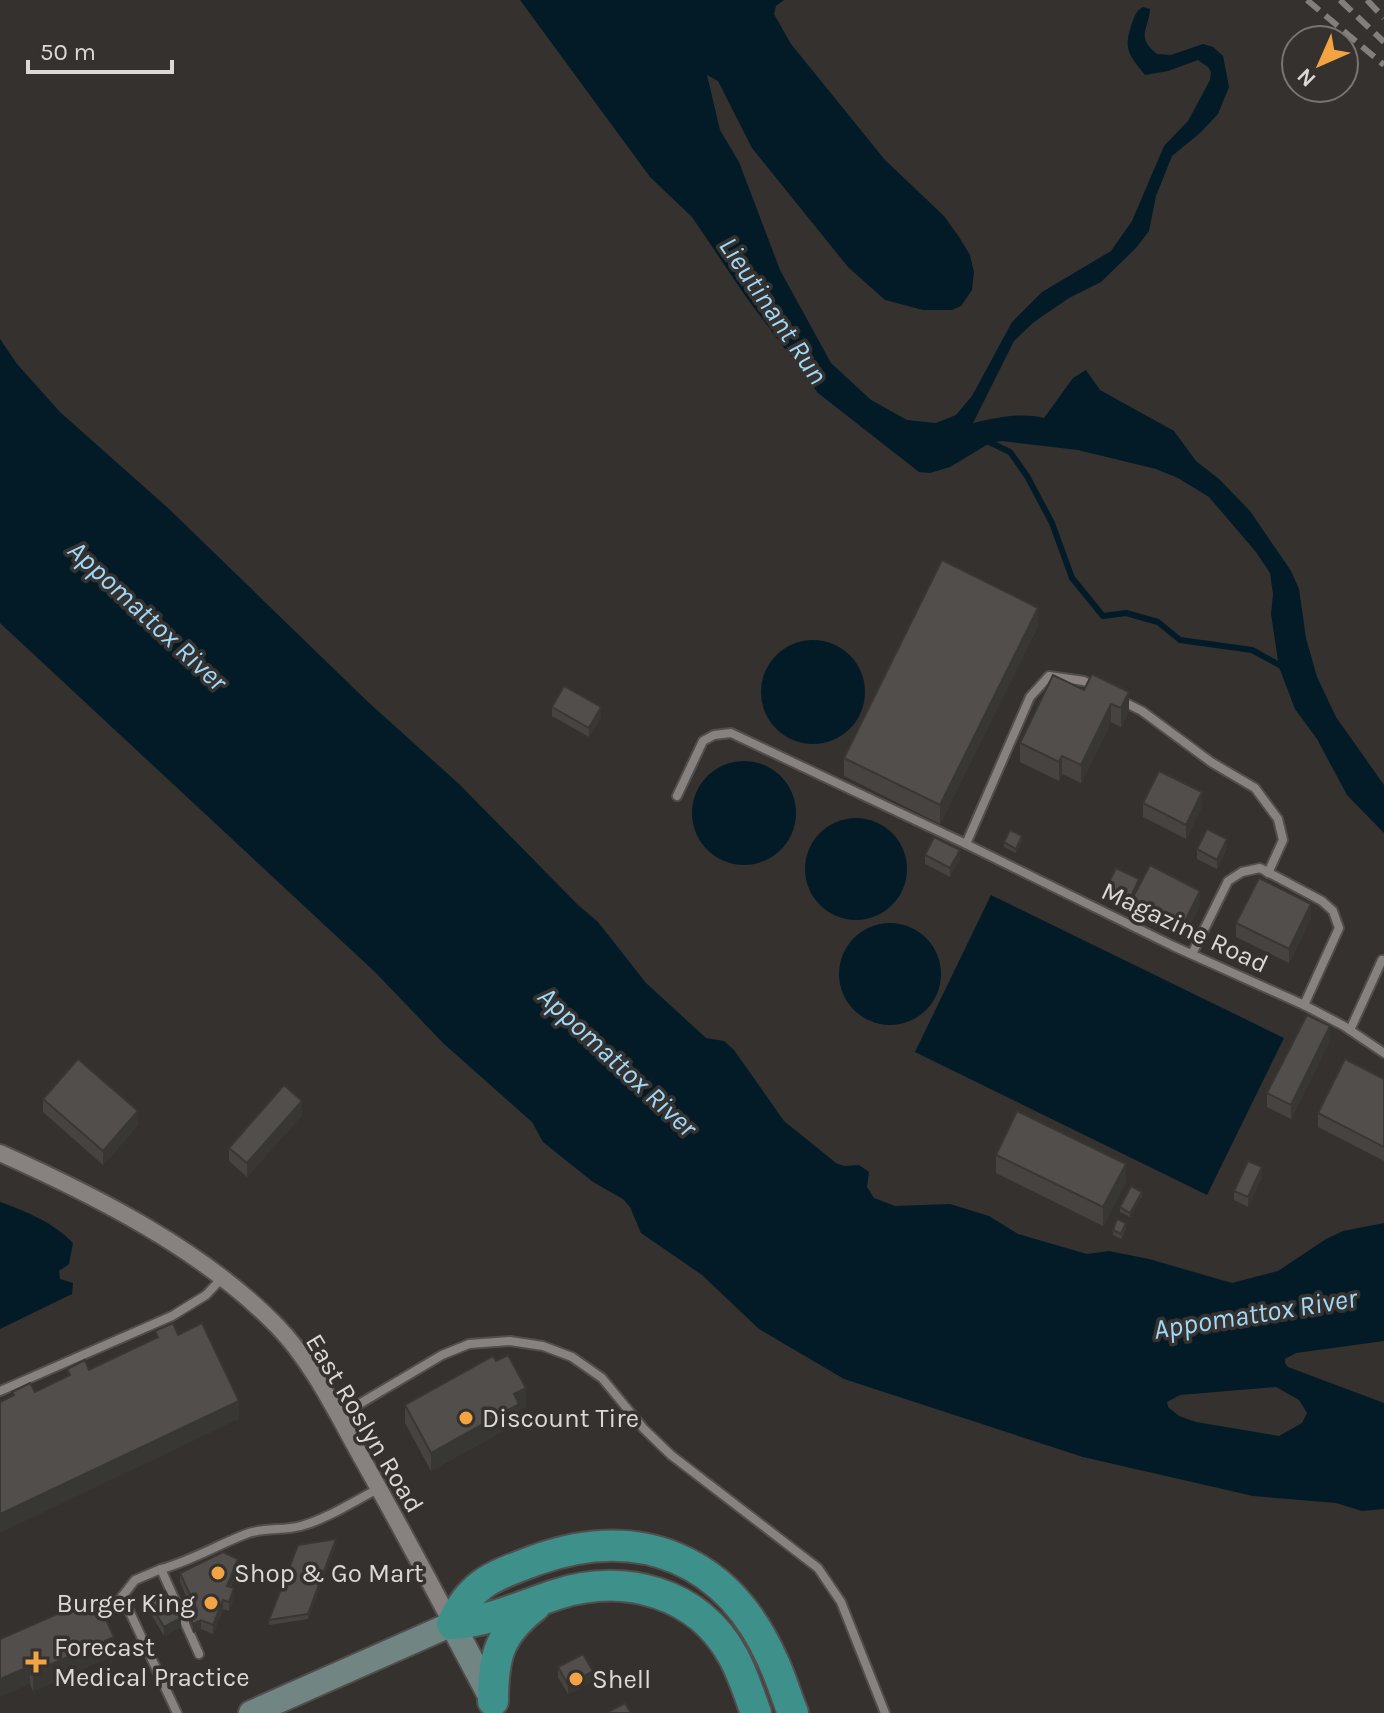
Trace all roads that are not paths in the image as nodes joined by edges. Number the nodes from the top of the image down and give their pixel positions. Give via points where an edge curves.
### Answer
1 (677, 796) dead end
2 (966, 844) junction
3 (1268, 873) junction
4 (1192, 954) junction
5 (1382, 960) edge
6 (1304, 1005) junction
7 (1350, 1030) junction
8 (1384, 1053) edge
9 (0, 1153) edge
10 (223, 1277) junction
11 (0, 1391) edge
12 (339, 1416) junction
13 (379, 1489) junction
14 (161, 1569) junction
15 (544, 1599) junction
16 (117, 1603) junction
17 (81, 1612) edge
18 (452, 1624) junction
19 (199, 1654) dead end
20 (497, 1707) edge
21 (177, 1713) edge
22 (251, 1713) edge
23 (756, 1713) edge
24 (793, 1713) edge
25 (885, 1713) edge

1 - 2 lane, Magazine Road via 703,741 731,733
2 - 3 lane via 1030,697 1049,676 1084,681 1142,711 1255,788 1278,819 1283,840
2 - 4 lane, Magazine Road
3 - 4 lane via 1260,868 1228,881
3 - 6 lane via 1322,901 1339,928
4 - 6 lane, Magazine Road
5 - 7 lane
6 - 7 lane, Magazine Road
7 - 8 lane, Magazine Road
9 - 10 street, East Roslyn Road via 61,1180
10 - 11 lane via 172,1316
10 - 12 street, East Roslyn Road via 279,1328
12 - 13 street, East Roslyn Road
12 - 25 lane via 469,1344 510,1341 572,1357 602,1378 671,1455 818,1568 841,1602
13 - 14 lane via 297,1528 262,1529
13 - 18 street, East Roslyn Road
14 - 16 lane via 135,1580
14 - 19 lane
15 - 18 highway
15 - 20 highway via 512,1625 501,1644 493,1673
15 - 23 highway via 589,1585 615,1584 641,1587 688,1607 732,1655
16 - 17 lane via 107,1601
16 - 21 lane via 126,1604
18 - 20 main road
18 - 22 main road
18 - 24 highway via 477,1585 527,1564 597,1545 650,1549 697,1570 739,1605 773,1660

